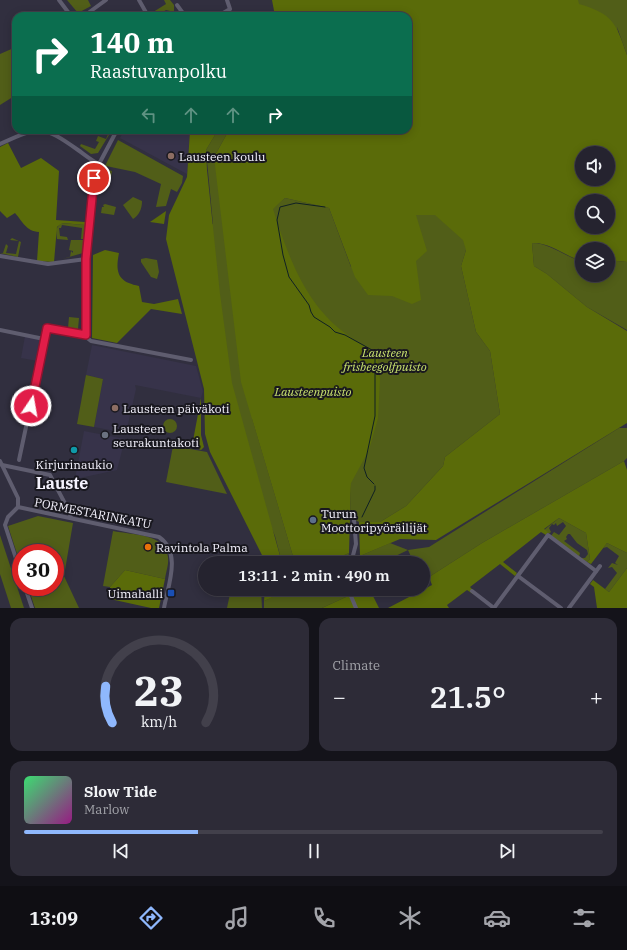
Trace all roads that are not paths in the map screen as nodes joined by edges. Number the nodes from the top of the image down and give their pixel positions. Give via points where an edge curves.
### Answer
1 (59, 0) edge
2 (106, 0) edge
3 (139, 0) edge
4 (227, 0) edge
5 (177, 5) dead end
6 (68, 12) edge
7 (90, 12) edge
8 (146, 12) edge
9 (182, 12) edge
10 (225, 12) edge
11 (24, 134) edge
12 (54, 134) edge
13 (115, 134) edge
14 (0, 144) edge
15 (99, 164) junction
16 (0, 256) edge
17 (86, 259) junction
18 (0, 330) edge
19 (86, 336) junction
20 (44, 339) junction
21 (191, 360) dead end
22 (19, 460) dead end
23 (1, 463) edge
24 (18, 507) junction
25 (71, 518) junction
26 (354, 520) dead end
27 (12, 546) edge
28 (353, 556) edge
29 (600, 566) dead end
30 (596, 571) junction
31 (518, 576) junction
32 (472, 591) dead end
33 (28, 596) edge
34 (351, 596) edge
35 (32, 608) edge
36 (164, 608) edge
37 (356, 608) edge
38 (494, 608) edge
39 (561, 608) edge
40 (569, 608) edge

1 - 6 street
2 - 7 street
3 - 8 street
4 - 10 street via 230,9
5 - 9 street
11 - 14 street
12 - 15 street
13 - 15 street
15 - 17 street via 92,187
16 - 17 street via 50,264
17 - 19 street
18 - 20 street
19 - 20 street via 47,328
19 - 21 street via 104,344
20 - 22 street
23 - 24 street via 18,498
23 - 25 street via 50,475
24 - 25 street, PORMESTARINKATU
24 - 27 street via 8,517 5,525
25 - 36 street, PORMESTARINKATU via 153,535 164,541 170,549 172,559
26 - 28 street via 356,544
29 - 30 street
30 - 31 street via 548,535
30 - 40 street
31 - 38 street
31 - 39 street
32 - 38 street
33 - 35 street
34 - 37 street

